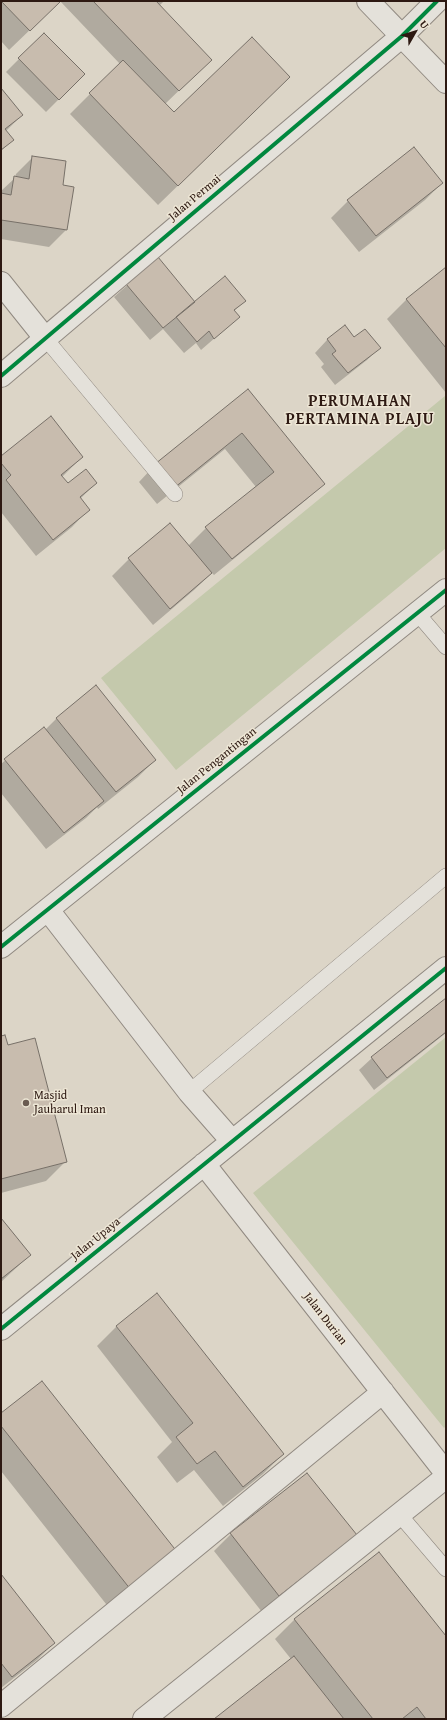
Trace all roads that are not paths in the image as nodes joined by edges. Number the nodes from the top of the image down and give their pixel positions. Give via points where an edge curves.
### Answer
1 (368, 1) edge
2 (438, 1) edge
3 (402, 36) junction
4 (446, 82) edge
5 (1, 282) edge
6 (44, 338) junction
7 (1, 376) edge
8 (175, 494) dead end
9 (446, 590) edge
10 (417, 614) junction
11 (446, 647) edge
12 (446, 876) edge
13 (48, 910) junction
14 (1, 947) edge
15 (446, 968) edge
16 (189, 1092) junction
17 (232, 1141) junction
18 (204, 1164) junction
19 (1, 1329) edge
20 (383, 1392) junction
21 (443, 1465) edge
22 (399, 1514) junction
23 (446, 1569) edge
24 (1, 1706) edge
25 (149, 1717) edge

1 - 3 street
2 - 3 street, Jalan Permai
3 - 4 street
3 - 6 street, Jalan Permai
5 - 6 street
6 - 7 street, Jalan Permai
6 - 8 lane
9 - 10 street, Jalan Pengantingan
10 - 11 lane
10 - 13 street, Jalan Pengantingan
12 - 16 lane
13 - 14 street, Jalan Pengantingan
13 - 16 street
15 - 17 street, Jalan Upaya
16 - 17 street
17 - 18 street, Jalan Upaya
18 - 19 street, Jalan Upaya
18 - 20 street, Jalan Durian
20 - 21 street, Jalan Durian
20 - 24 street
21 - 22 street
22 - 23 lane
22 - 25 street

